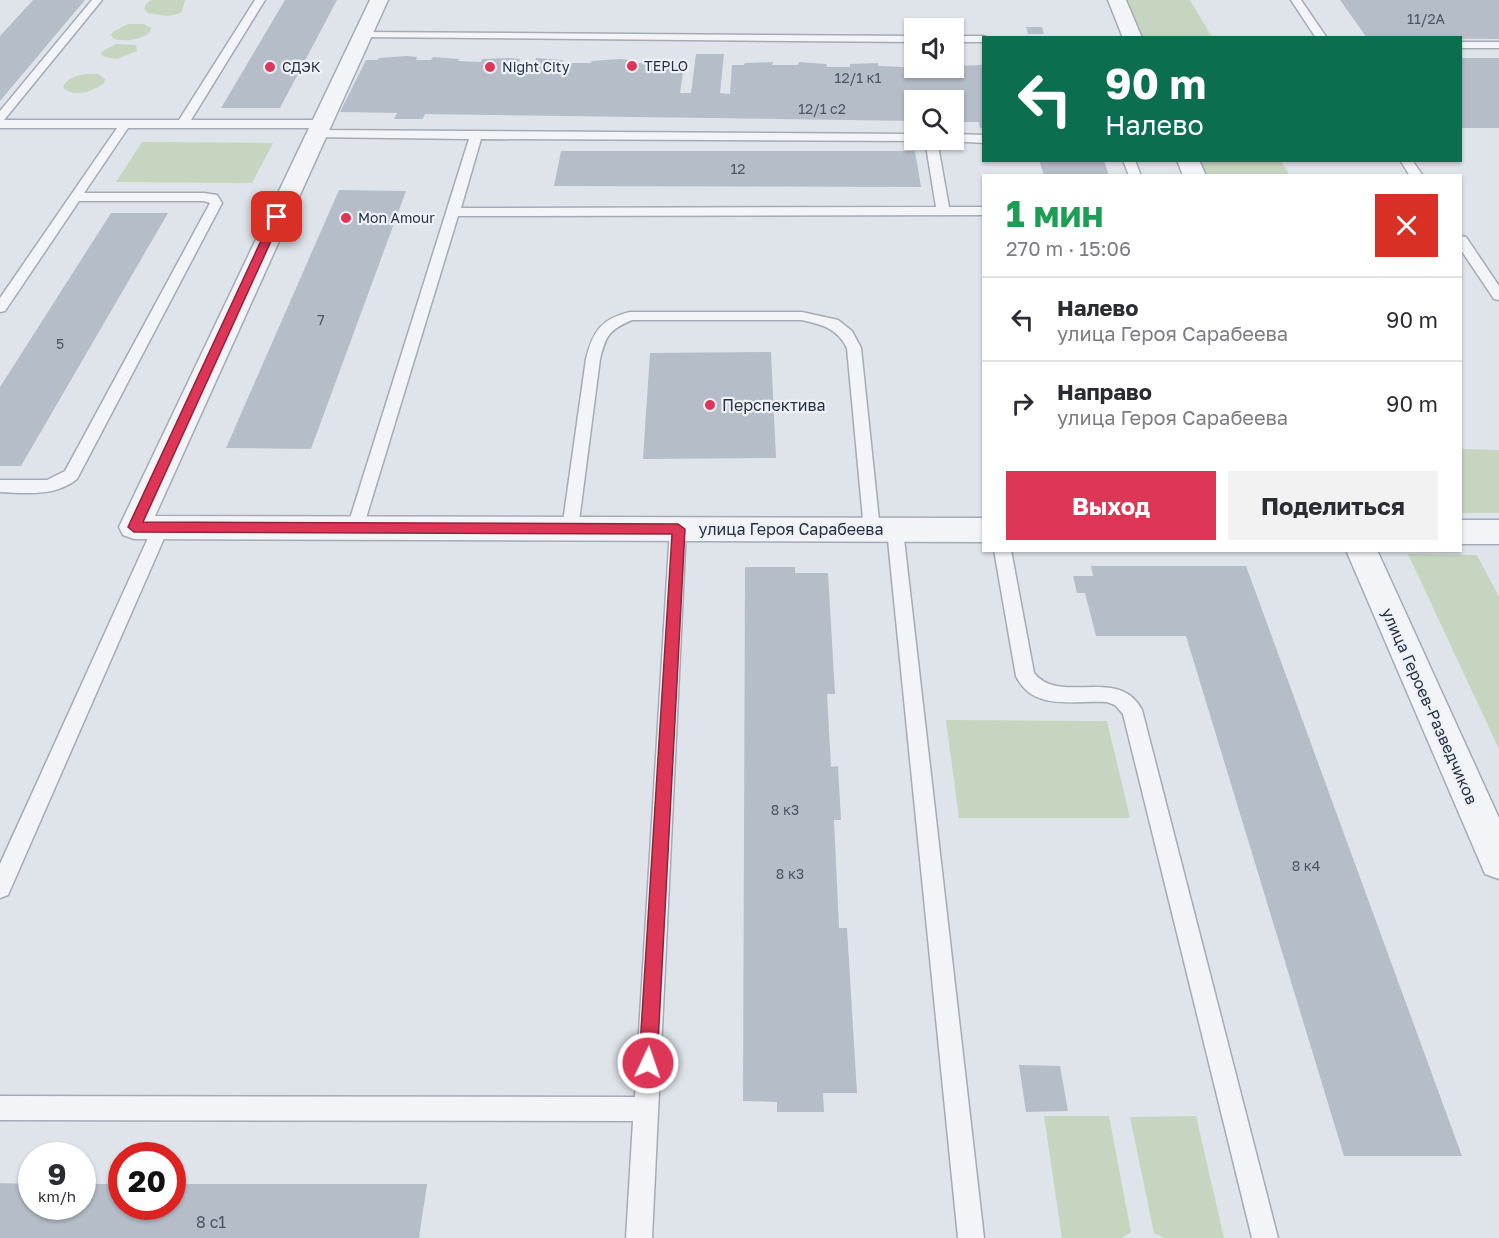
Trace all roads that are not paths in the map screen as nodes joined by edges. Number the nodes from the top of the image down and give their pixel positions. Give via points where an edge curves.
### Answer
1 (98, 0) edge
2 (260, 0) edge
3 (379, 0) edge
4 (1117, 0) edge
5 (1296, 0) edge
6 (361, 34) junction
7 (1133, 36) edge
8 (1321, 36) edge
9 (904, 39) edge
10 (964, 39) edge
11 (982, 39) edge
12 (1462, 45) edge
13 (1499, 45) edge
14 (0, 118) edge
15 (0, 124) edge
16 (125, 124) junction
17 (183, 124) junction
18 (317, 129) junction
19 (476, 135) junction
20 (904, 138) edge
21 (964, 138) edge
22 (982, 139) edge
23 (933, 150) edge
24 (76, 197) junction
25 (943, 211) junction
26 (982, 211) edge
27 (453, 212) junction
28 (1462, 241) edge
29 (1499, 296) edge
30 (0, 308) edge
31 (0, 486) edge
32 (161, 527) junction
33 (355, 528) junction
34 (570, 528) junction
35 (678, 529) junction
36 (883, 530) junction
37 (982, 530) edge
38 (1462, 532) edge
39 (1499, 532) edge
40 (1002, 552) edge
41 (1362, 552) edge
42 (1499, 861) edge
43 (0, 888) edge
44 (0, 1108) edge
45 (646, 1109) junction
46 (639, 1238) edge
47 (971, 1238) edge
48 (1265, 1238) edge

1 - 14 lane
2 - 17 lane
3 - 6 street, улица Героя Сарабеева
4 - 7 street
5 - 8 lane
6 - 9 lane
6 - 18 street, улица Героя Сарабеева
10 - 11 lane
12 - 13 lane
15 - 16 lane
16 - 17 lane
16 - 24 lane
17 - 18 lane
18 - 19 lane
18 - 32 street, улица Героя Сарабеева via 134,527
19 - 20 lane
19 - 27 lane
21 - 22 lane
23 - 25 lane
24 - 30 lane
24 - 31 lane via 204,197 213,198 216,203 71,476 55,486
25 - 26 lane
25 - 27 lane
27 - 33 lane
28 - 29 lane
32 - 33 street, улица Героя Сарабеева
32 - 43 lane
33 - 34 street, улица Героя Сарабеева
34 - 35 street, улица Героя Сарабеева
34 - 36 lane via 593,359 598,338 610,324 630,316 790,316 833,323 848,334 854,348
35 - 36 street, улица Героя Сарабеева
35 - 45 lane
36 - 37 street, улица Героя Сарабеева
36 - 47 lane
38 - 39 street
40 - 48 lane via 1029,684 1038,691 1051,693 1115,695 1127,702 1132,711
41 - 42 street, улица Героев-Разведчиков
44 - 45 lane
45 - 46 lane

